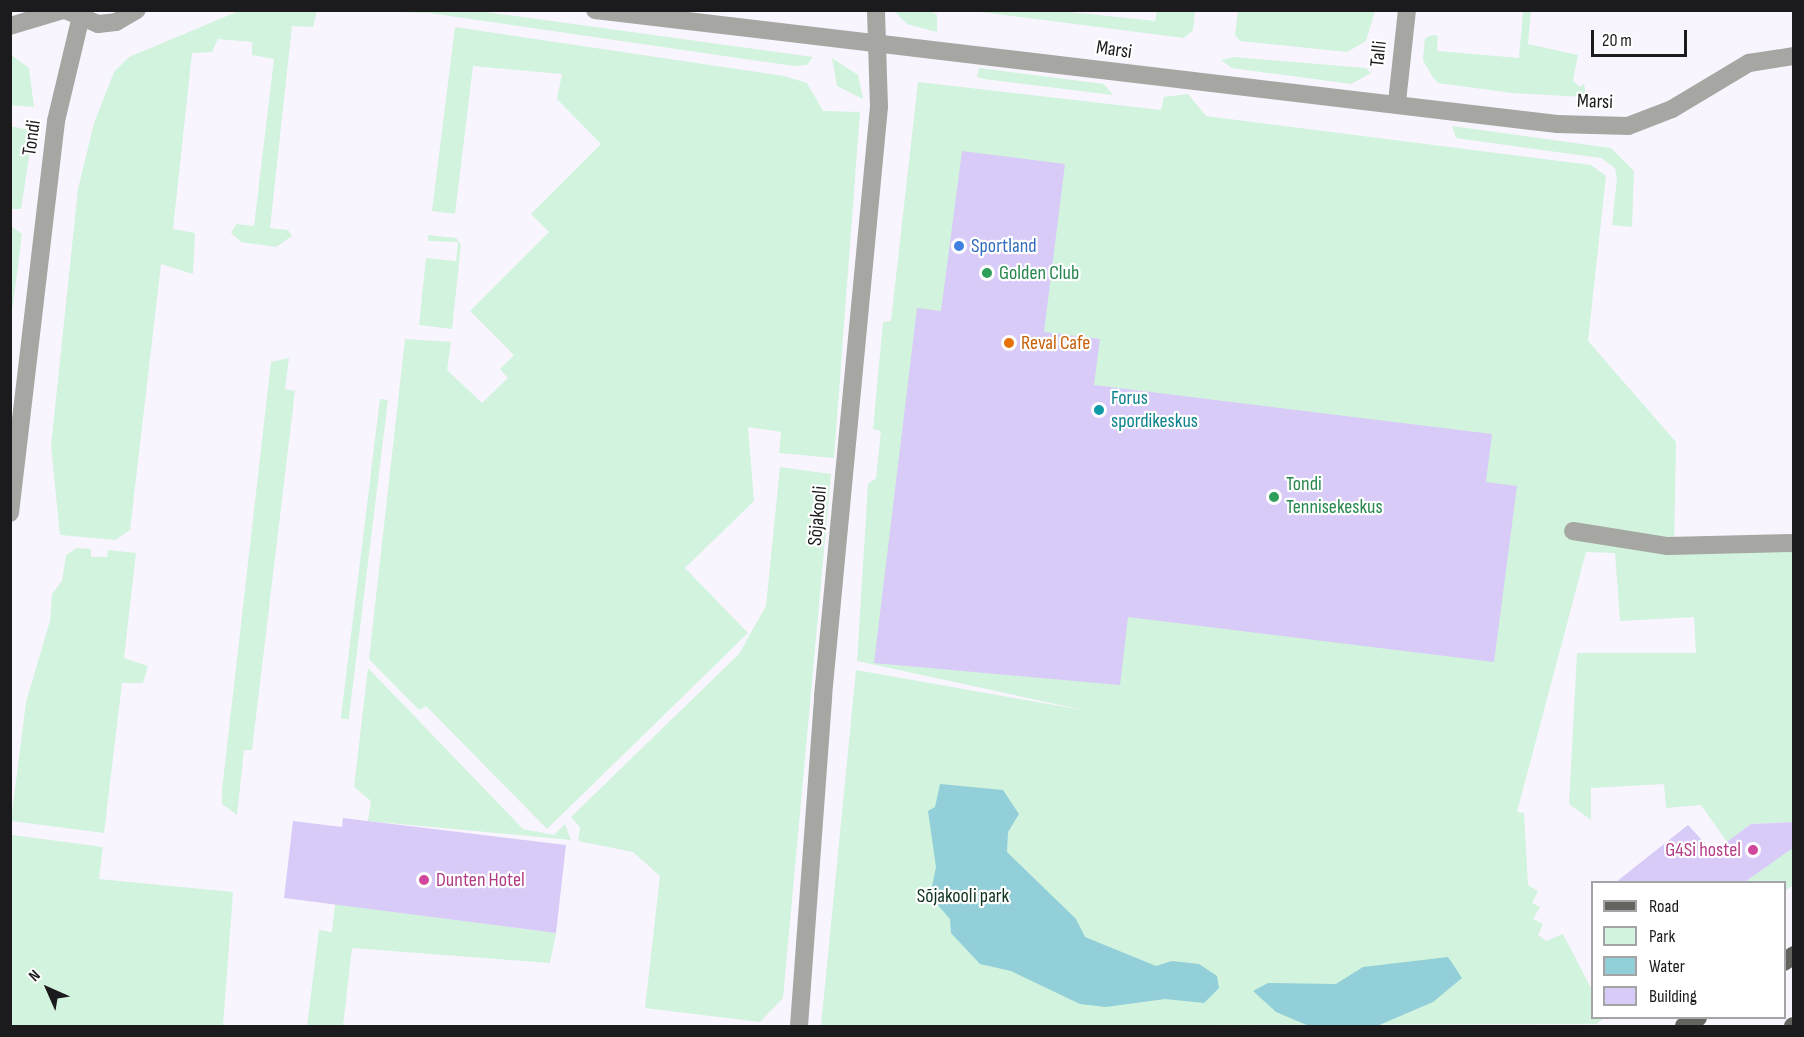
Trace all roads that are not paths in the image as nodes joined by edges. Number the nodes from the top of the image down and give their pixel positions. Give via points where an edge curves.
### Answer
1 (137, 10) edge
2 (595, 10) edge
3 (876, 10) edge
4 (1407, 10) edge
5 (69, 14) edge
6 (10, 26) edge
7 (877, 44) junction
8 (1794, 56) edge
9 (1397, 102) junction
10 (10, 513) edge
11 (1573, 531) dead end
12 (1794, 543) edge
13 (799, 1026) edge

1 - 5 street via 116,22
2 - 7 street, Marsi
3 - 7 street, Sõjakooli
4 - 9 street, Talli
5 - 6 street
5 - 10 street, Tondi
7 - 9 street, Marsi
7 - 13 street, Sõjakooli via 879,106 823,696
8 - 9 street, Marsi via 1749,63 1672,109 1628,126 1557,124
11 - 12 street via 1668,546

